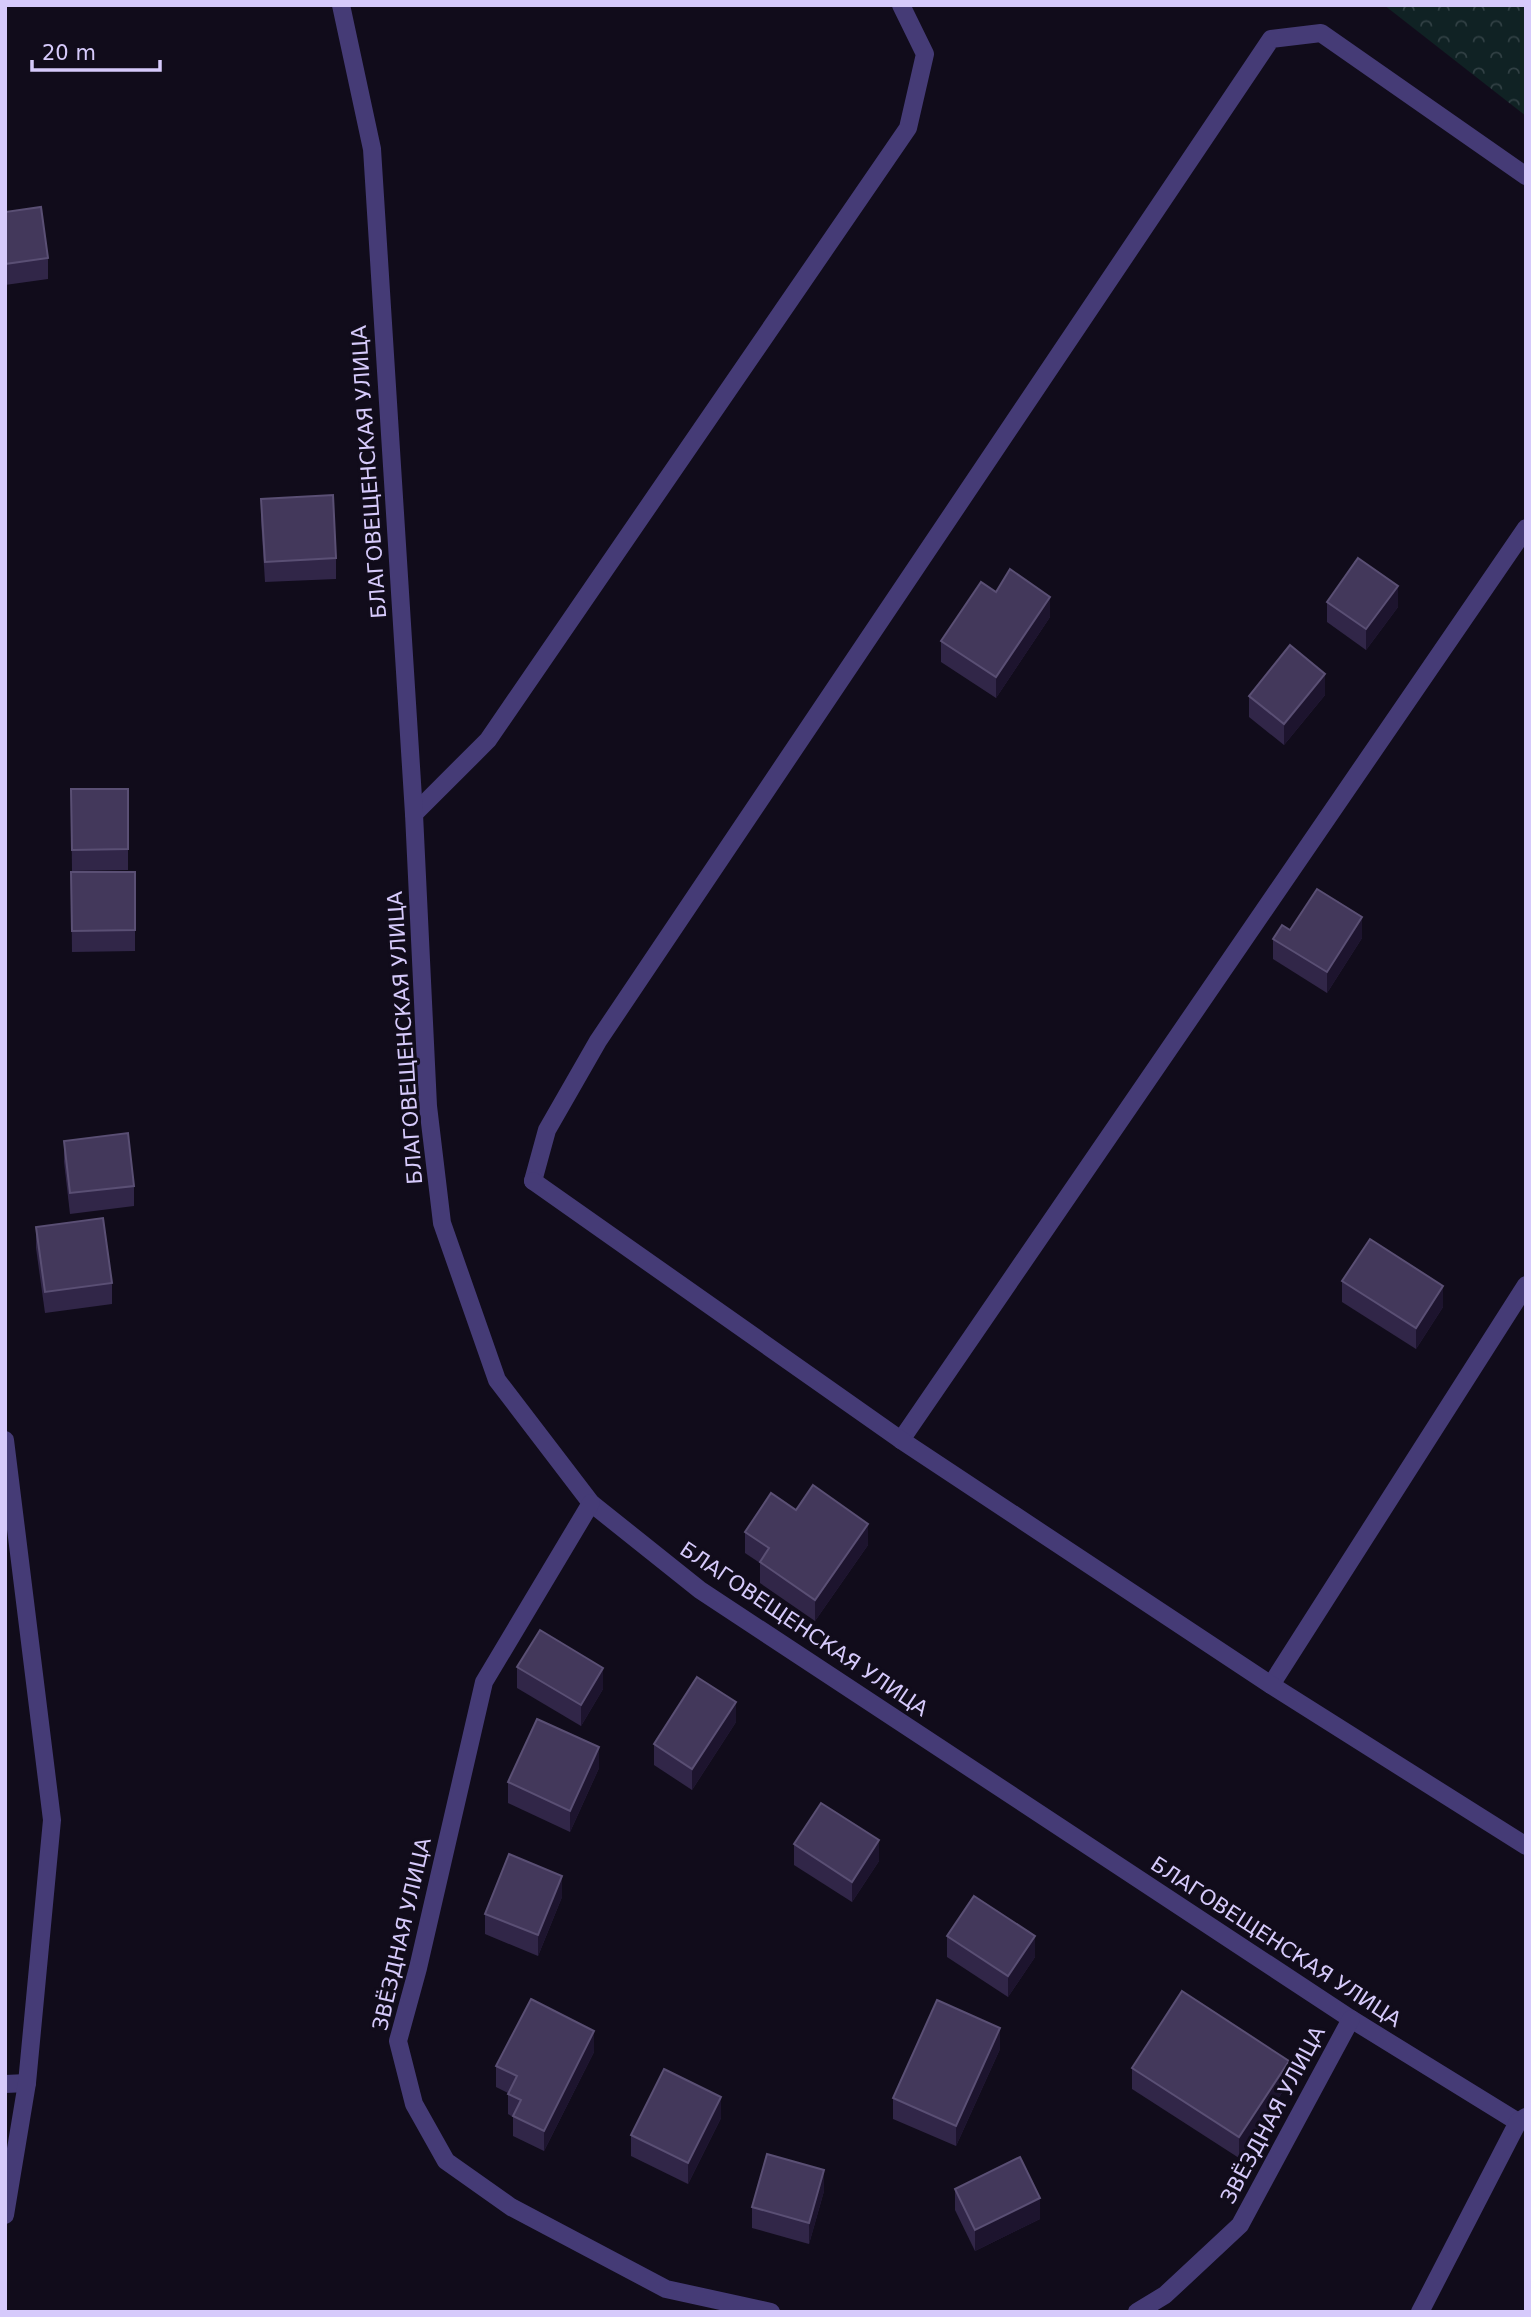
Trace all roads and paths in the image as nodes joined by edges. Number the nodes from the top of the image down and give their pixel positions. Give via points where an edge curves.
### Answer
1 (341, 5) edge
2 (901, 5) edge
3 (1526, 176) edge
4 (1526, 527) edge
5 (414, 814) junction
6 (1526, 1285) edge
7 (5, 1440) edge
8 (901, 1440) junction
9 (591, 1503) junction
10 (1271, 1685) junction
11 (1526, 1846) edge
12 (1350, 2019) junction
13 (27, 2083) junction
14 (5, 2084) edge
15 (1522, 2120) edge
16 (5, 2215) edge
17 (771, 2312) edge
18 (1137, 2312) edge
19 (1420, 2312) edge

1 - 5 street, БЛАГОВЕЩЕНСКАЯ УЛИЦА via 372,149
2 - 5 street via 925,54 908,128 488,740
3 - 8 street via 1321,33 1271,39 598,1041 547,1130 533,1181
4 - 8 street
5 - 9 street, БЛАГОВЕЩЕНСКАЯ УЛИЦА via 428,1106 442,1223 497,1380
6 - 10 street
7 - 13 street via 52,1819
8 - 10 street
9 - 12 street, БЛАГОВЕЩЕНСКАЯ УЛИЦА via 699,1590
9 - 17 street, ЗВЁЗДНАЯ УЛИЦА via 484,1682 398,2041 414,2104 446,2161 511,2207 666,2289
10 - 11 street
12 - 15 street, БЛАГОВЕЩЕНСКАЯ УЛИЦА
12 - 18 street, ЗВЁЗДНАЯ УЛИЦА via 1240,2225 1165,2295
13 - 14 street
13 - 16 street
15 - 19 street

